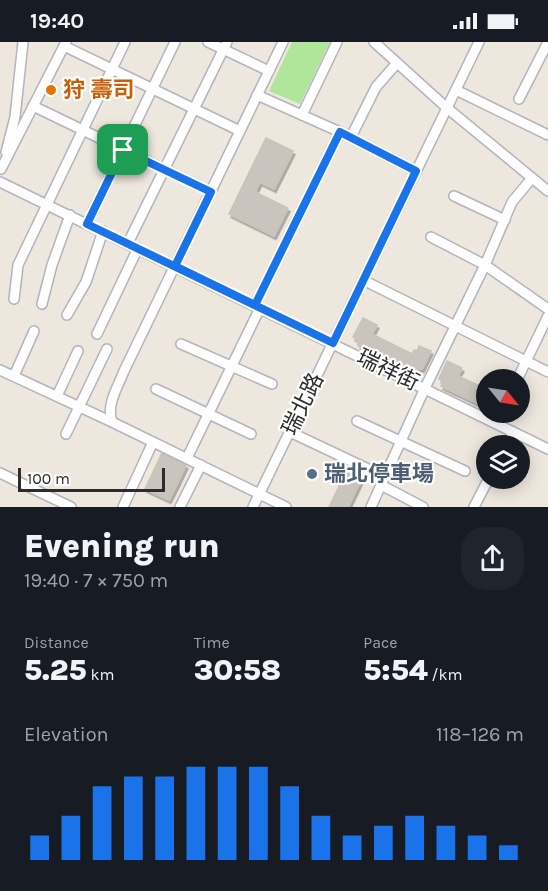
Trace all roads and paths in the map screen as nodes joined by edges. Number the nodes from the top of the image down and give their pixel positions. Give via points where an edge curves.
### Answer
1 (23, 42) edge
2 (125, 42) edge
3 (175, 42) edge
4 (208, 42) edge
5 (283, 42) edge
6 (338, 42) edge
7 (374, 42) edge
8 (479, 42) edge
9 (548, 42) edge
10 (65, 44) edge
11 (225, 46) edge
12 (397, 63) junction
13 (112, 70) junction
14 (269, 71) junction
15 (152, 89) junction
16 (456, 90) junction
17 (257, 95) junction
18 (519, 99) dead end
19 (33, 106) junction
20 (447, 108) junction
21 (194, 109) junction
22 (303, 115) junction
23 (83, 130) junction
24 (240, 131) junction
25 (340, 132) junction
26 (548, 135) edge
27 (351, 137) junction
28 (3, 150) edge
29 (123, 150) junction
30 (165, 169) junction
31 (416, 171) junction
32 (1, 172) edge
33 (532, 178) junction
34 (0, 182) edge
35 (548, 191) edge
36 (211, 192) junction
37 (454, 196) dead end
38 (47, 205) junction
39 (70, 216) junction
40 (505, 220) junction
41 (87, 224) junction
42 (103, 231) junction
43 (431, 237) dead end
44 (128, 243) junction
45 (138, 248) junction
46 (175, 266) junction
47 (485, 266) junction
48 (363, 280) junction
49 (14, 299) dead end
50 (42, 304) dead end
51 (257, 306) junction
52 (548, 309) edge
53 (67, 315) dead end
54 (548, 316) edge
55 (456, 326) junction
56 (34, 331) dead end
57 (97, 334) dead end
58 (333, 343) junction
59 (181, 344) dead end
60 (107, 349) dead end
61 (78, 351) dead end
62 (527, 361) junction
63 (231, 367) junction
64 (523, 369) edge
65 (0, 370) edge
66 (548, 372) edge
67 (14, 376) junction
68 (272, 384) dead end
69 (425, 388) junction
70 (156, 389) dead end
71 (57, 396) junction
72 (79, 406) junction
73 (476, 413) edge
74 (209, 414) junction
75 (112, 422) junction
76 (357, 422) dead end
77 (496, 423) edge
78 (290, 432) junction
79 (513, 432) junction
80 (66, 434) dead end
81 (251, 434) dead end
82 (512, 435) edge
83 (153, 442) junction
84 (401, 443) junction
85 (548, 449) edge
86 (187, 459) junction
87 (201, 465) junction
88 (465, 471) dead end
89 (0, 473) edge
90 (383, 481) junction
91 (483, 489) edge
92 (259, 494) junction
93 (56, 504) edge
94 (71, 507) edge
95 (123, 507) edge
96 (180, 507) edge
97 (253, 507) edge
98 (286, 507) edge
99 (371, 507) edge
100 (423, 507) edge
101 (474, 507) edge

1 - 28 street via 15,117
2 - 13 street
3 - 15 street
4 - 11 street
5 - 14 street
6 - 22 street
7 - 12 street
8 - 16 street, 瑞北路
9 - 18 street
10 - 13 street
10 - 19 street
11 - 14 street
11 - 21 street
12 - 20 street
12 - 27 street via 376,87
13 - 15 street
13 - 23 street
14 - 17 street
15 - 21 street
15 - 29 street
16 - 20 street, 瑞北路
16 - 26 street
17 - 22 street
17 - 24 street
19 - 23 street
19 - 32 street
20 - 31 street, 瑞北路
20 - 33 street
21 - 24 street
21 - 30 street
22 - 25 street
23 - 29 street
23 - 38 street
24 - 36 street
25 - 27 street
25 - 51 street
27 - 31 street
28 - 32 street
29 - 30 street
29 - 41 street
30 - 36 street
30 - 44 street
31 - 48 street, 瑞北路
33 - 35 street
33 - 40 street via 512,202
34 - 38 street, 瑞祥街
36 - 46 street
37 - 40 street
38 - 39 street, 瑞祥街
38 - 49 street via 18,264
39 - 41 street, 瑞祥街
39 - 50 street
40 - 47 street
41 - 42 street, 瑞祥街
42 - 44 street, 瑞祥街
42 - 53 street via 86,282
43 - 47 street
44 - 45 street, 瑞祥街
45 - 46 street, 瑞祥街
45 - 57 street
46 - 51 street, 瑞祥街
46 - 75 street via 112,401
47 - 52 street
47 - 55 street
48 - 55 street
48 - 58 street, 瑞北路
51 - 58 street, 瑞祥街
51 - 63 street
54 - 62 street
55 - 62 street
55 - 69 street
56 - 67 street
58 - 69 street, 瑞祥街
58 - 78 street, 瑞北路
59 - 63 street
60 - 72 street
61 - 71 street
62 - 64 street
62 - 66 street
63 - 68 street
63 - 74 street
65 - 67 street
67 - 71 street
69 - 73 street, 瑞祥街
69 - 84 street
70 - 74 street
71 - 72 street
72 - 75 street
72 - 80 street
74 - 81 street
74 - 86 street
75 - 83 street
76 - 84 street
77 - 79 street, 瑞祥街
78 - 90 street
78 - 92 street, 瑞北路
79 - 82 street
79 - 85 street, 瑞祥街
83 - 86 street
83 - 95 street
84 - 88 street
84 - 90 street
86 - 87 street
87 - 92 street
87 - 96 street
89 - 93 street
90 - 99 street
90 - 100 street
91 - 101 street
92 - 97 street, 瑞北路
92 - 98 street
93 - 94 street

